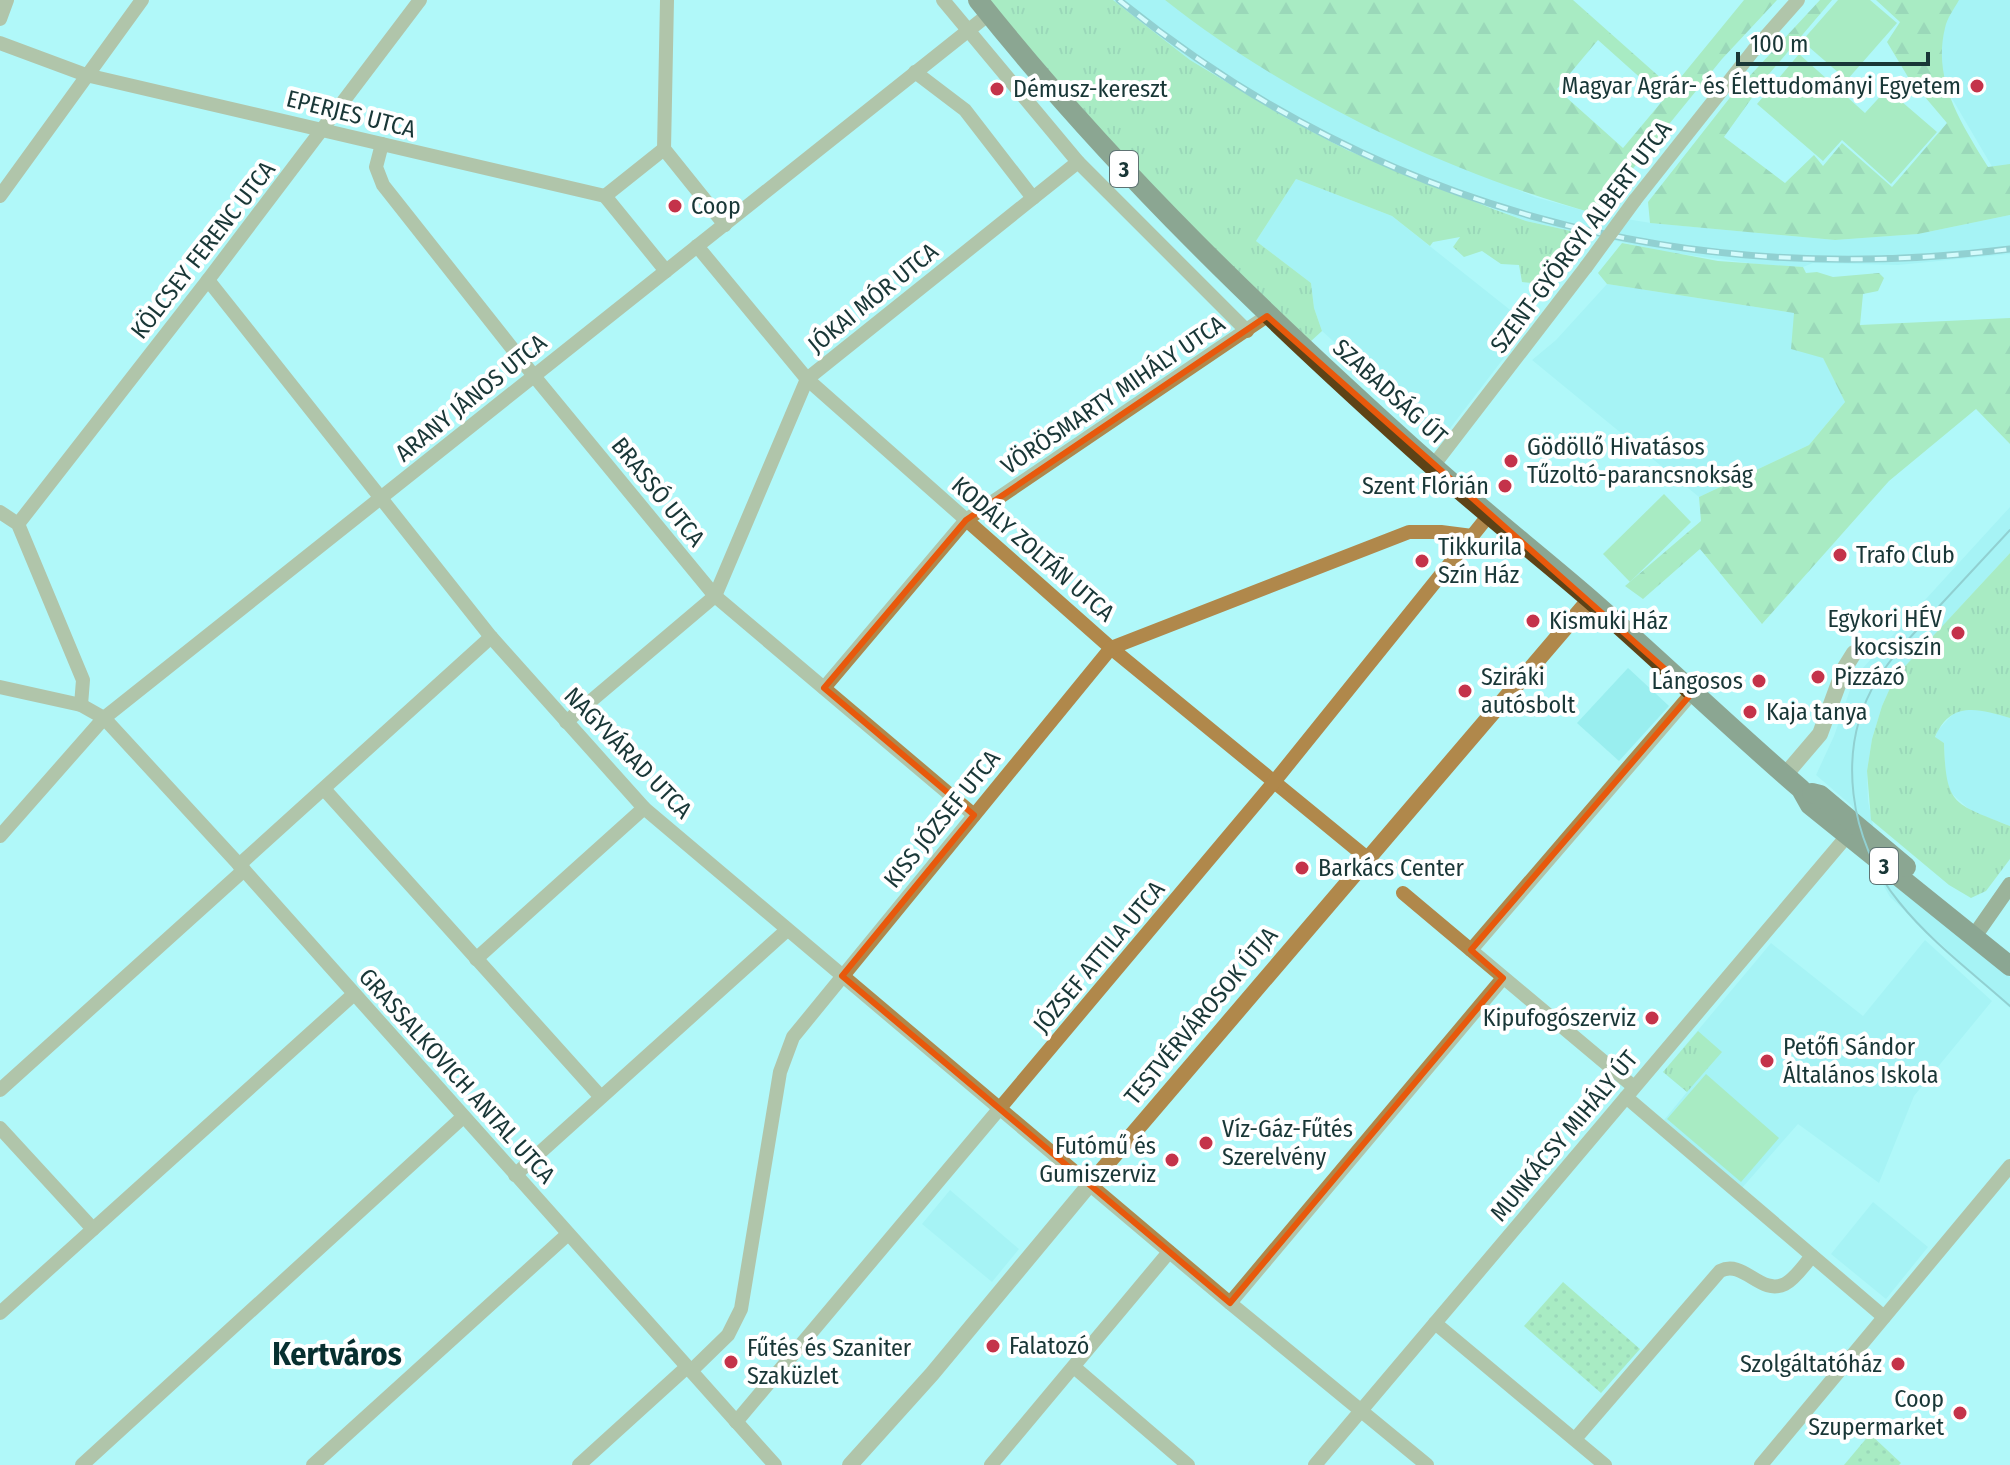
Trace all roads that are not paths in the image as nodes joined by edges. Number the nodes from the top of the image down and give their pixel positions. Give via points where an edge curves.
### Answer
1 (7, 0) edge
2 (142, 0) edge
3 (420, 0) edge
4 (668, 0) edge
5 (943, 0) edge
6 (1798, 0) edge
7 (983, 7) edge
8 (0, 19) edge
9 (967, 31) junction
10 (0, 43) edge
11 (915, 72) junction
12 (86, 75) junction
13 (323, 129) junction
14 (382, 144) junction
15 (664, 149) junction
16 (1078, 162) junction
17 (0, 196) edge
18 (605, 196) junction
19 (1033, 198) junction
20 (725, 225) junction
21 (697, 246) junction
22 (666, 271) junction
23 (208, 280) junction
24 (1267, 316) junction
25 (1247, 331) junction
26 (534, 376) junction
27 (807, 379) junction
28 (1433, 466) junction
29 (379, 500) junction
30 (0, 512) edge
31 (1489, 515) junction
32 (966, 520) junction
33 (18, 524) junction
34 (1472, 536) junction
35 (715, 596) junction
36 (1590, 599) junction
37 (491, 637) junction
38 (1111, 648) junction
39 (1854, 653) dead end
40 (0, 687) edge
41 (824, 688) junction
42 (1692, 693) junction
43 (81, 705) junction
44 (104, 718) junction
45 (566, 722) junction
46 (1274, 782) junction
47 (1793, 782) junction
48 (324, 789) junction
49 (644, 808) junction
50 (974, 815) junction
51 (0, 836) edge
52 (1847, 836) junction
53 (1367, 858) junction
54 (241, 867) junction
55 (2010, 885) edge
56 (1403, 893) dead end
57 (787, 930) junction
58 (1976, 934) junction
59 (1471, 950) junction
60 (476, 959) junction
61 (2010, 963) edge
62 (842, 976) junction
63 (1503, 978) junction
64 (354, 994) junction
65 (0, 1090) edge
66 (1630, 1092) junction
67 (600, 1096) junction
68 (1000, 1109) junction
69 (463, 1117) junction
70 (0, 1128) edge
71 (2010, 1166) edge
72 (515, 1175) junction
73 (1090, 1184) junction
74 (93, 1229) junction
75 (568, 1234) junction
76 (1169, 1252) junction
77 (1812, 1256) junction
78 (1230, 1303) junction
79 (0, 1313) edge
80 (1884, 1317) junction
81 (1435, 1323) junction
82 (1074, 1367) junction
83 (689, 1369) junction
84 (1360, 1412) junction
85 (736, 1422) junction
86 (1575, 1439) junction
87 (82, 1465) edge
88 (313, 1465) edge
89 (579, 1465) edge
90 (775, 1465) edge
91 (850, 1465) edge
92 (991, 1465) edge
93 (1188, 1465) edge
94 (1315, 1465) edge
95 (1427, 1465) edge
96 (1605, 1465) edge
97 (1761, 1465) edge

1 - 8 street
2 - 12 street
3 - 13 street, KÖLCSEY FERENC UTCA
4 - 15 street
5 - 9 street
6 - 28 street, SZENT-GYÖRGYI ALBERT UTCA, bridge via 1635,200
7 - 9 street, ARANY JÁNOS UTCA
7 - 24 main road, SZABADSÁG ÚT / 3 via 1132,178
9 - 11 street, ARANY JÁNOS UTCA
9 - 16 street
10 - 12 street, EPERJES UTCA
11 - 19 street via 965,110
11 - 20 street, ARANY JÁNOS UTCA
12 - 13 street, EPERJES UTCA
12 - 17 street
13 - 14 street, EPERJES UTCA
13 - 23 street, KÖLCSEY FERENC UTCA
14 - 18 street, EPERJES UTCA
14 - 26 street, BRASSÓ UTCA via 376,167 383,185
15 - 18 street
15 - 20 street
16 - 19 street, JÓKAI MÓR UTCA
16 - 25 street
18 - 22 street
19 - 27 street, JÓKAI MÓR UTCA
20 - 21 street, ARANY JÁNOS UTCA
21 - 22 street, ARANY JÁNOS UTCA
21 - 27 street, KODÁLY ZOLTÁN UTCA
22 - 26 street, ARANY JÁNOS UTCA
23 - 29 street, NAGYVÁRAD UTCA
23 - 33 street, KÖLCSEY FERENC UTCA
24 - 25 street, VÖRÖSMARTY MIHÁLY UTCA
24 - 28 main road, SZABADSÁG ÚT / 3
25 - 32 street, VÖRÖSMARTY MIHÁLY UTCA
26 - 29 street, ARANY JÁNOS UTCA
26 - 35 street, BRASSÓ UTCA
27 - 32 street, KODÁLY ZOLTÁN UTCA
27 - 35 street, JÓKAI MÓR UTCA
28 - 31 main road, SZABADSÁG ÚT / 3
29 - 37 street, NAGYVÁRAD UTCA
29 - 44 street, ARANY JÁNOS UTCA
30 - 33 street
31 - 34 street, JÓZSEF ATTILA UTCA
31 - 36 main road, SZABADSÁG ÚT / 3
32 - 38 street, KODÁLY ZOLTÁN UTCA
32 - 41 street, VÖRÖSMARTY MIHÁLY UTCA
33 - 43 street via 83,680
34 - 38 street, KISS JÓZSEF UTCA via 1409,532
34 - 46 street, JÓZSEF ATTILA UTCA
35 - 41 street, BRASSÓ UTCA
35 - 45 street, JÓKAI MÓR UTCA
36 - 42 main road, SZABADSÁG ÚT / 3
36 - 53 street, TESTVÉRVÁROSOK ÚTJA
37 - 45 street, NAGYVÁRAD UTCA
37 - 48 street
38 - 46 street, KODÁLY ZOLTÁN UTCA
38 - 50 street, KISS JÓZSEF UTCA
39 - 47 street
40 - 43 street, GRASSALKOVICH ANTAL UTCA
41 - 50 street, BRASSÓ UTCA
42 - 47 main road, SZABADSÁG ÚT / 3
42 - 59 street
43 - 44 street, GRASSALKOVICH ANTAL UTCA
44 - 51 street, ARANY JÁNOS UTCA
44 - 54 street, GRASSALKOVICH ANTAL UTCA
45 - 49 street, NAGYVÁRAD UTCA
46 - 53 street, KODÁLY ZOLTÁN UTCA
46 - 68 street, JÓZSEF ATTILA UTCA
47 - 52 main road, SZABADSÁG ÚT / 3 via 1810,805
47 - 58 main road, SZABADSÁG ÚT / 3 via 1820,795
48 - 54 street
48 - 60 street
49 - 57 street, NAGYVÁRAD UTCA
49 - 60 street
50 - 62 street, KISS JÓZSEF UTCA
52 - 58 main road, SZABADSÁG ÚT / 3
52 - 66 street, MUNKÁCSY MIHÁLY ÚT
53 - 73 street, TESTVÉRVÁROSOK ÚTJA
54 - 64 street, GRASSALKOVICH ANTAL UTCA
54 - 65 street
55 - 58 main road
56 - 59 street
57 - 62 street, NAGYVÁRAD UTCA
57 - 67 street
58 - 61 main road, SZABADSÁG ÚT / 3
59 - 63 street
60 - 67 street
62 - 68 street, NAGYVÁRAD UTCA
62 - 83 street, KISS JÓZSEF UTCA via 786,1048 741,1309 728,1335
63 - 66 street
63 - 78 street
64 - 69 street, GRASSALKOVICH ANTAL UTCA
64 - 74 street
66 - 77 street
66 - 81 street, MUNKÁCSY MIHÁLY ÚT
67 - 72 street
68 - 73 street, NAGYVÁRAD UTCA
68 - 85 street, JÓZSEF ATTILA UTCA
69 - 72 street, GRASSALKOVICH ANTAL UTCA
69 - 87 street
70 - 74 street
71 - 80 street
72 - 75 street, GRASSALKOVICH ANTAL UTCA
73 - 76 street, NAGYVÁRAD UTCA
73 - 91 street, TESTVÉRVÁROSOK ÚTJA
74 - 79 street
75 - 83 street, GRASSALKOVICH ANTAL UTCA
75 - 88 street
76 - 78 street, NAGYVÁRAD UTCA
76 - 82 street
77 - 80 street
77 - 86 street via 1788,1282 1776,1286 1757,1282 1738,1268 1720,1271
78 - 84 street, NAGYVÁRAD UTCA
80 - 97 street
81 - 84 street, MUNKÁCSY MIHÁLY ÚT
81 - 86 street
82 - 92 street
82 - 93 street
83 - 85 street, GRASSALKOVICH ANTAL UTCA
83 - 89 street, KISS JÓZSEF UTCA
84 - 94 street, MUNKÁCSY MIHÁLY ÚT
84 - 95 street, NAGYVÁRAD UTCA
85 - 90 street, GRASSALKOVICH ANTAL UTCA
86 - 96 street

